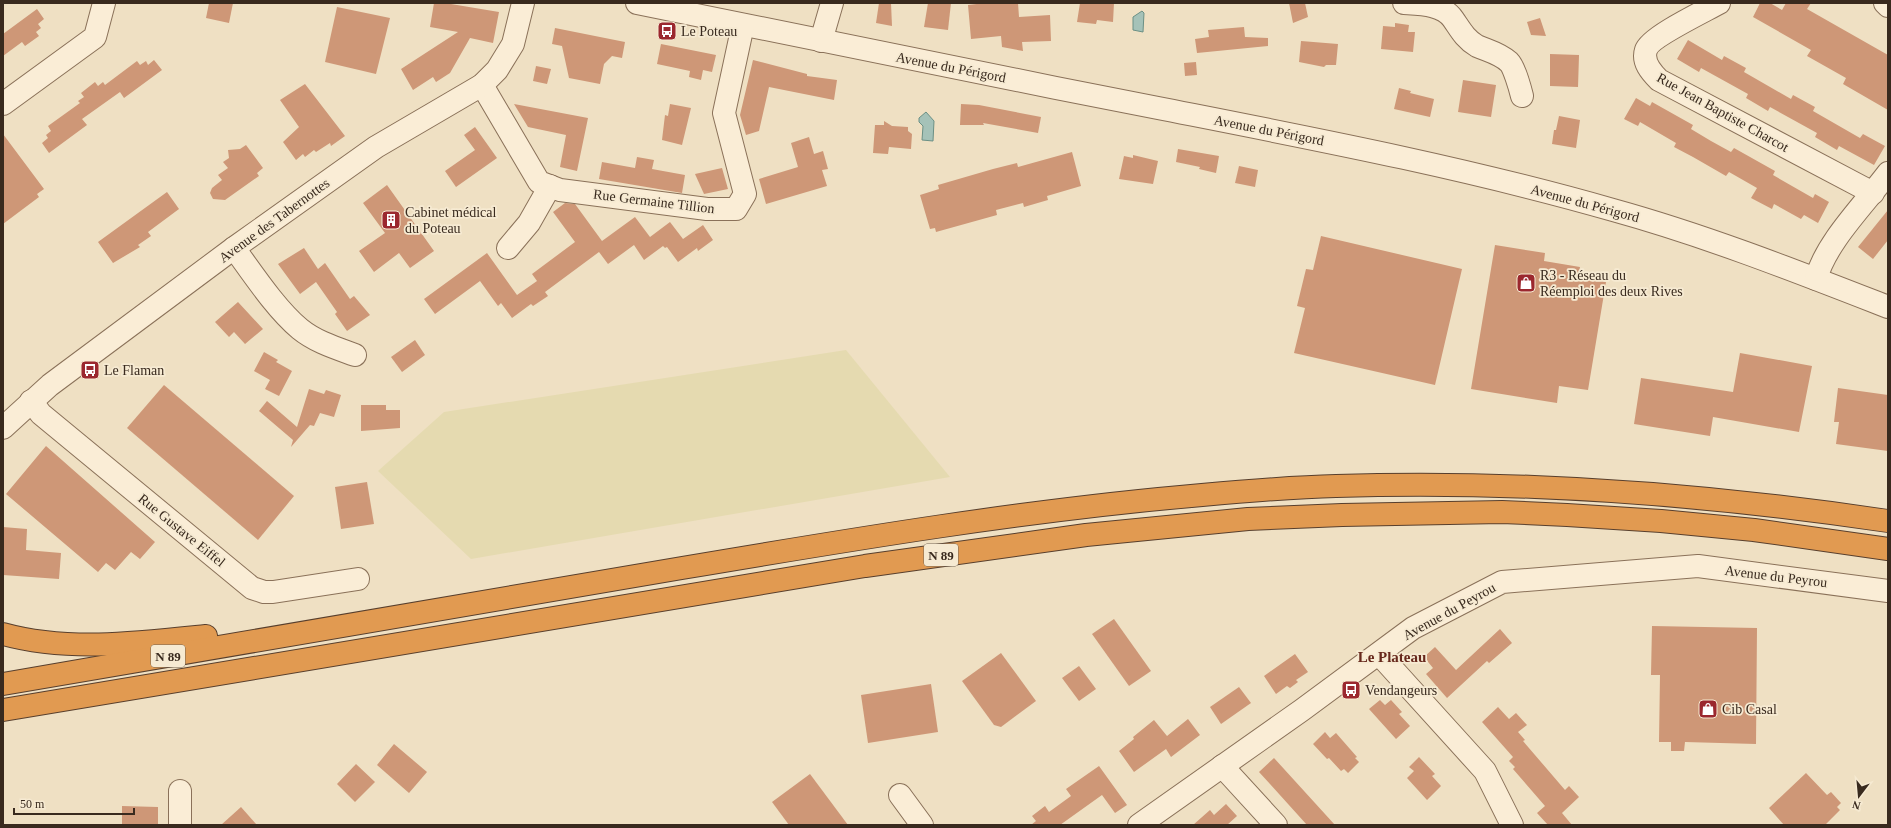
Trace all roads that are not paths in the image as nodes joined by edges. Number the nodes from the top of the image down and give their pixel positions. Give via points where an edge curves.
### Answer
1 (104, 3) edge
2 (523, 3) edge
3 (637, 3) edge
4 (832, 3) edge
5 (1404, 3) edge
6 (1719, 3) edge
7 (1885, 3) edge
8 (1888, 6) edge
9 (743, 25) junction
10 (821, 41) junction
11 (482, 85) junction
12 (1522, 96) dead end
13 (3, 104) edge
14 (1888, 173) edge
15 (550, 186) junction
16 (1873, 193) junction
17 (234, 248) junction
18 (508, 248) dead end
19 (1816, 279) junction
20 (1888, 307) edge
21 (355, 355) dead end
22 (31, 401) junction
23 (3, 428) edge
24 (1888, 521) edge
25 (1888, 549) edge
26 (358, 578) dead end
27 (1888, 591) edge
28 (332, 628) junction
29 (3, 634) edge
30 (1379, 654) junction
31 (3, 684) edge
32 (3, 710) edge
33 (1222, 766) junction
34 (180, 791) dead end
35 (900, 795) dead end
36 (180, 825) edge
37 (922, 825) edge
38 (1139, 825) edge
39 (1276, 825) edge
40 (1512, 825) edge

1 - 13 street via 95,37
2 - 11 street, Avenue des Tabernottes via 513,44 496,70
3 - 9 street, Avenue du Périgord
4 - 10 street
5 - 12 street via 1427,5 1452,17 1461,33 1476,45 1510,63
6 - 16 street, Rue Jean Baptiste Charcot via 1655,38 1646,49 1645,59 1651,72 1659,80
7 - 8 street
9 - 10 street, Avenue du Périgord
9 - 15 street, Rue Germaine Tillion via 724,113 745,194 736,209 708,209 560,190
10 - 19 street, Avenue du Périgord via 1340,144 1491,178 1661,224
11 - 15 street, Rue Germaine Tillion via 539,182
11 - 17 street, Avenue des Tabernottes via 376,147
14 - 16 street
15 - 18 street via 530,223
16 - 19 street via 1827,251
17 - 21 street via 301,330 330,346
17 - 22 street, Avenue des Tabernottes
19 - 20 street, Avenue du Périgord
22 - 23 street, Avenue des Tabernottes
22 - 26 street, Rue Gustave Eiffel via 41,414 252,588 273,592
24 - 28 highway, N 89 via 1796,507 1700,497 1506,485 1332,486 1246,491 1145,500 957,523
25 - 32 highway, N 89 via 1754,530 1560,514 1342,514 1248,519 1086,535 865,566
27 - 30 street, Avenue du Peyrou via 1698,566 1502,582 1413,628
28 - 29 highway via 287,627 143,641 61,644
28 - 31 highway, N 89
30 - 33 street, Avenue du Peyrou
30 - 40 street via 1485,770
33 - 38 street, Avenue du Peyrou
33 - 39 street
34 - 36 street
35 - 37 street

